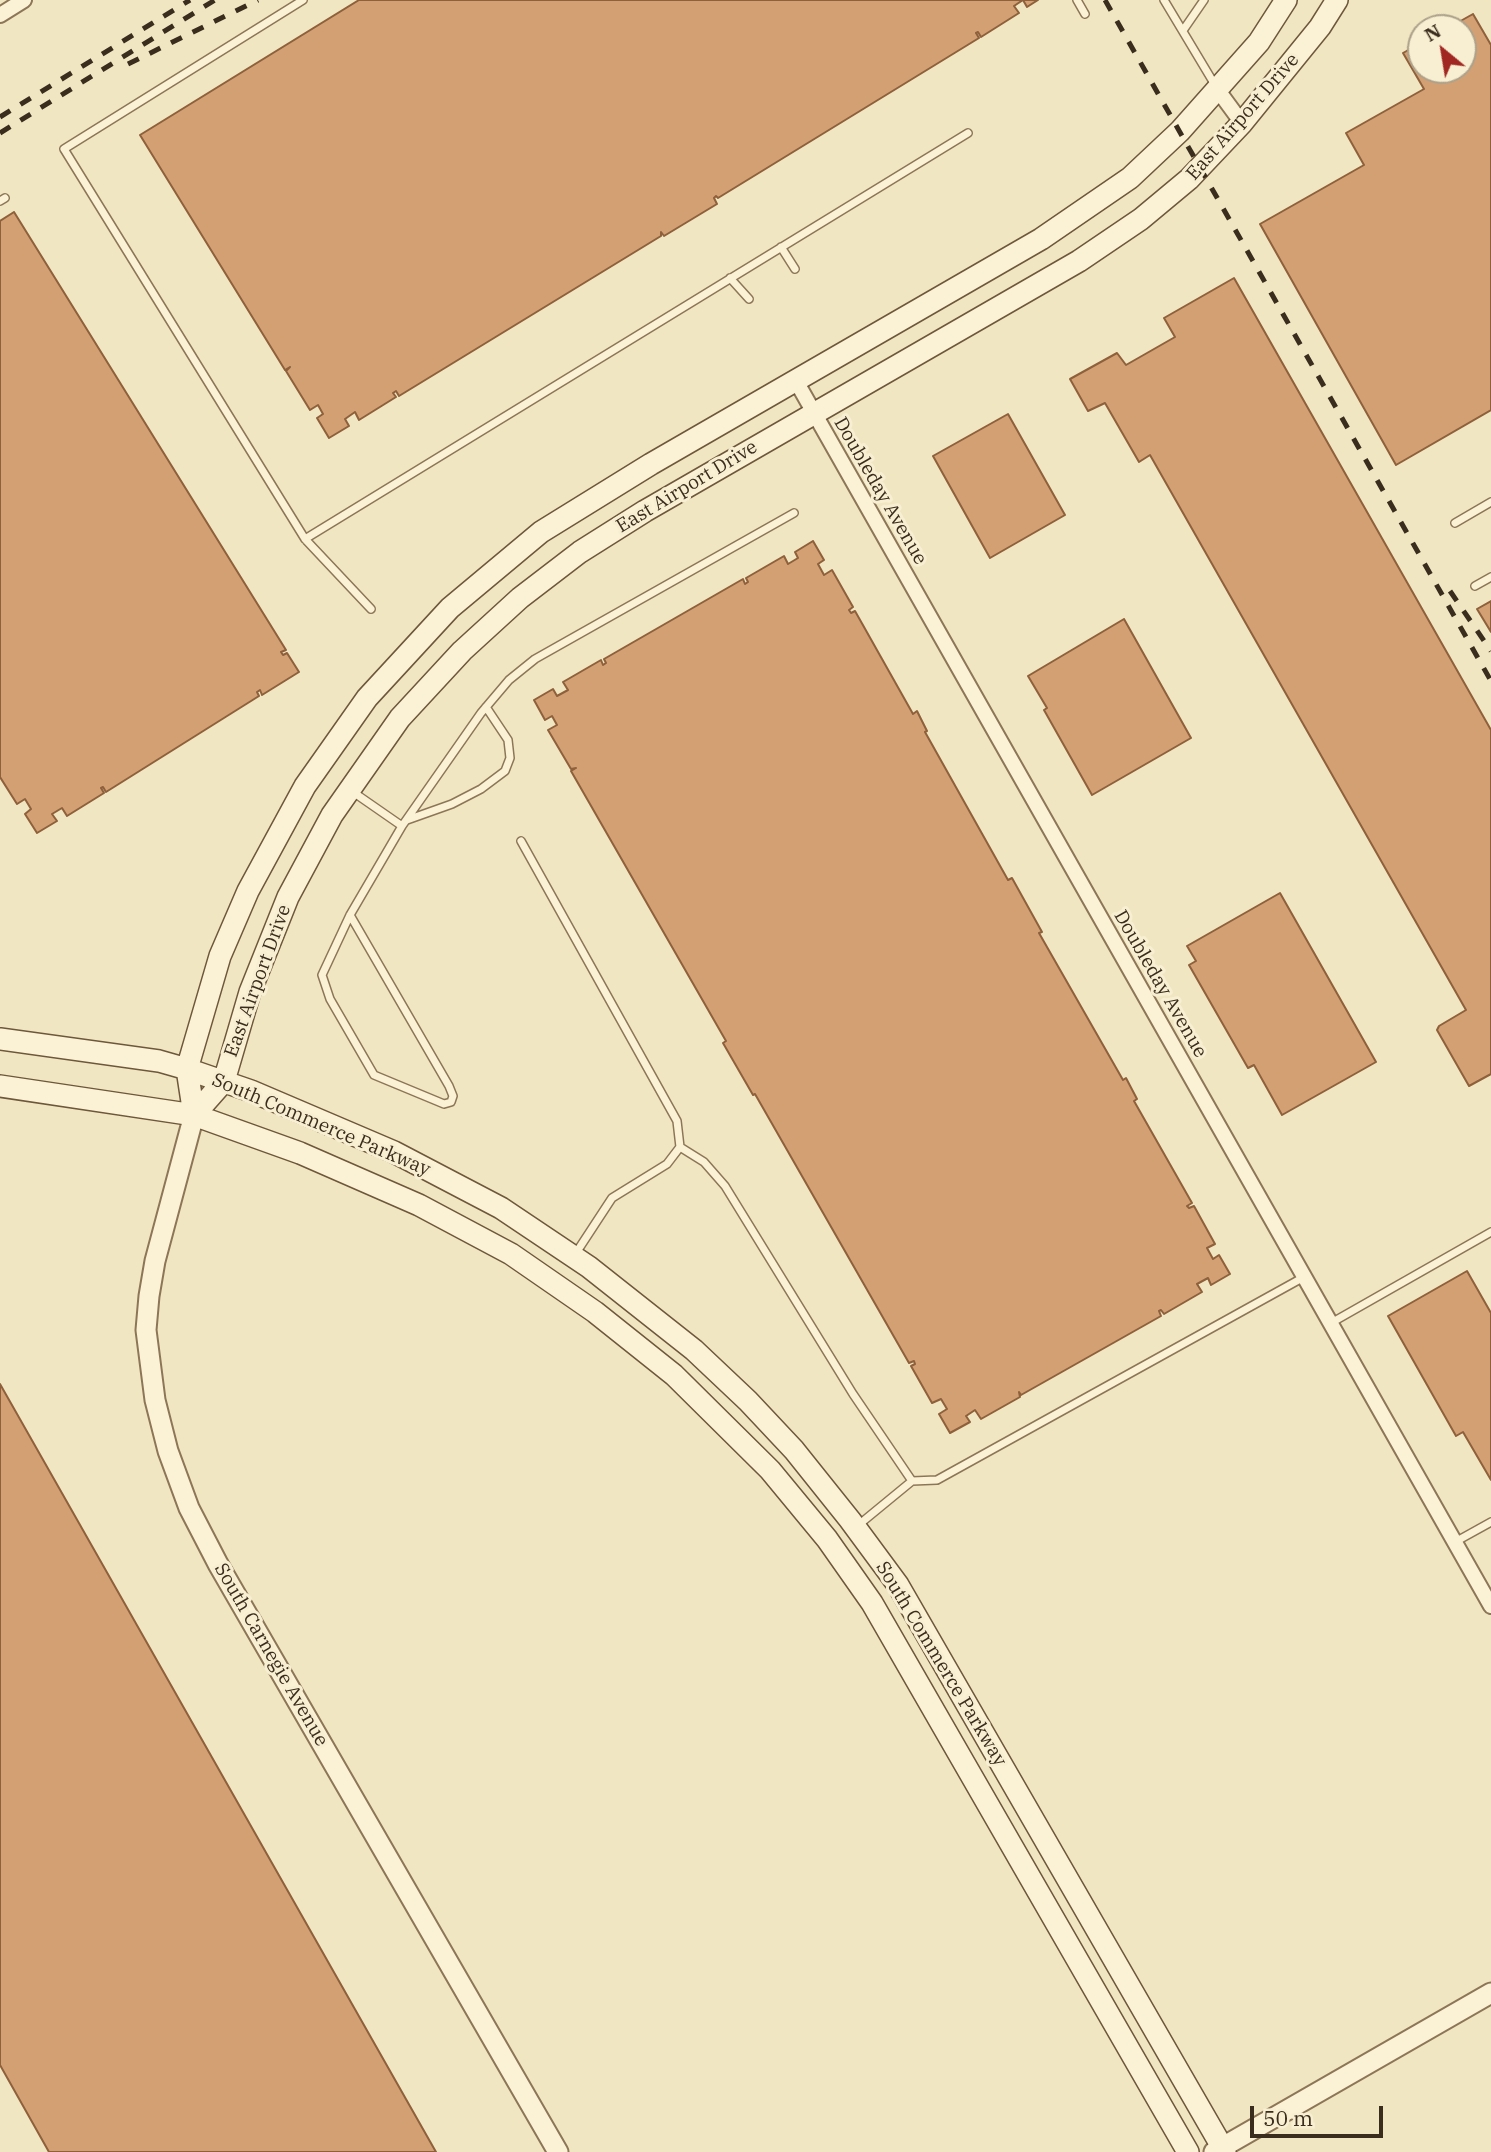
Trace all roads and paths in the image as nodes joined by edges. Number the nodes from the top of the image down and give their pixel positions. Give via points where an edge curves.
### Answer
1 (24, 0) edge
2 (303, 0) edge
3 (1077, 0) edge
4 (1164, 0) edge
5 (1204, 0) edge
6 (1286, 0) edge
7 (1337, 0) edge
8 (1085, 14) dead end
9 (0, 15) edge
10 (1184, 29) junction
11 (1217, 89) junction
12 (1242, 124) junction
13 (968, 133) dead end
14 (781, 247) junction
15 (794, 269) dead end
16 (730, 278) junction
17 (749, 299) dead end
18 (796, 381) junction
19 (814, 413) junction
20 (1491, 502) edge
21 (794, 513) dead end
22 (1455, 523) dead end
23 (306, 539) junction
24 (1491, 577) edge
25 (1475, 586) dead end
26 (371, 609) dead end
27 (486, 707) junction
28 (349, 789) junction
29 (404, 823) junction
30 (521, 841) dead end
31 (350, 915) junction
32 (0, 1039) edge
33 (187, 1069) junction
34 (223, 1081) junction
35 (0, 1086) edge
36 (194, 1115) junction
37 (680, 1147) junction
38 (1491, 1232) edge
39 (574, 1257) junction
40 (1304, 1277) junction
41 (1331, 1323) junction
42 (912, 1481) junction
43 (1491, 1522) edge
44 (856, 1527) junction
45 (1455, 1542) junction
46 (1491, 1606) edge
47 (1491, 1993) edge
48 (1221, 2150) edge
49 (558, 2152) edge
50 (1188, 2152) edge

1 - 9 street
2 - 23 lane via 64,149
3 - 8 lane
4 - 10 lane
5 - 10 lane
6 - 11 main road, East Airport Drive via 1259,42
7 - 12 main road, East Airport Drive
10 - 11 lane
11 - 12 street
11 - 18 main road, East Airport Drive via 1137,172 1041,239
12 - 19 main road, East Airport Drive via 1189,179 1079,261
13 - 14 lane
14 - 15 lane
14 - 16 lane
16 - 17 lane
16 - 23 lane
18 - 19 street, Doubleday Avenue
18 - 33 main road, East Airport Drive via 541,532 450,608 367,698 304,786 248,891 220,956
19 - 28 main road, East Airport Drive via 645,511 520,598 462,651 400,718
19 - 40 street, Doubleday Avenue
20 - 22 lane
21 - 27 lane via 536,659 509,680
23 - 26 lane
24 - 25 lane
27 - 29 lane
27 - 29 lane via 508,740 510,758 505,771 452,804
28 - 29 lane
28 - 34 main road, East Airport Drive via 288,897 250,992
29 - 31 lane
30 - 37 lane via 677,1121
31 - 31 lane via 322,975 330,999 374,1074 444,1104 451,1102 449,1086
32 - 33 main road
33 - 34 main road, South Commerce Parkway
33 - 36 main road, East Airport Drive
34 - 36 main road, East Airport Drive
34 - 39 main road, South Commerce Parkway via 394,1152 501,1208
35 - 36 main road
36 - 49 street, South Carnegie Avenue via 155,1261 146,1330 155,1400 168,1451 189,1508 218,1564
36 - 50 main road, South Commerce Parkway via 300,1153 419,1205 511,1254 674,1375 770,1470 872,1603
37 - 39 lane via 667,1164 612,1198
37 - 42 lane via 704,1162 725,1186
38 - 41 lane
39 - 44 main road, South Commerce Parkway via 694,1350 748,1401
40 - 41 street, Doubleday Avenue
40 - 42 lane via 937,1480
41 - 45 street, Doubleday Avenue
42 - 44 lane
43 - 45 lane
44 - 48 main road, South Commerce Parkway via 898,1585
45 - 46 street, Doubleday Avenue
47 - 48 street

